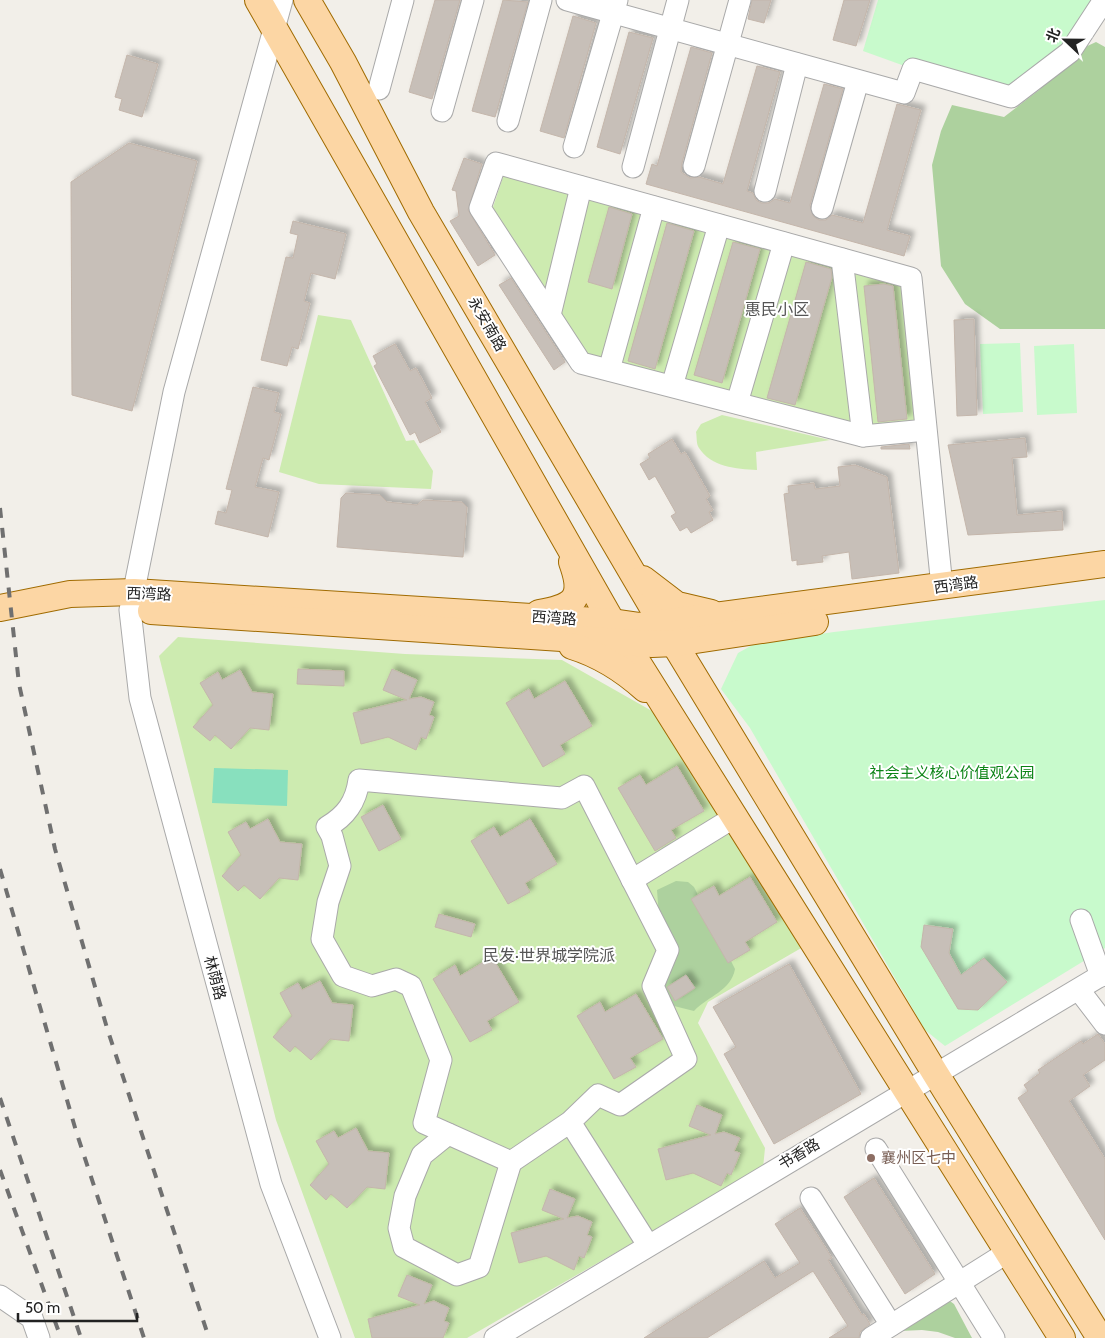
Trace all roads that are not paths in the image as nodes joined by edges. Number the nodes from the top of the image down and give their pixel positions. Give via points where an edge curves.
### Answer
1 (258, 0) edge
2 (282, 0) edge
3 (307, 0) edge
4 (403, 0) edge
5 (473, 0) edge
6 (541, 0) edge
7 (567, 0) edge
8 (678, 0) edge
9 (740, 0) edge
10 (1104, 0) edge
11 (615, 6) edge
12 (274, 29) junction
13 (670, 29) junction
14 (728, 45) junction
15 (798, 64) junction
16 (858, 81) junction
17 (379, 89) dead end
18 (442, 111) dead end
19 (508, 121) dead end
20 (378, 129) junction
21 (574, 147) dead end
22 (344, 152) junction
23 (694, 166) dead end
24 (633, 167) dead end
25 (581, 187) junction
26 (765, 191) dead end
27 (654, 207) junction
28 (822, 208) dead end
29 (719, 225) junction
30 (784, 243) junction
31 (842, 259) junction
32 (550, 315) junction
33 (609, 370) junction
34 (672, 386) junction
35 (737, 403) junction
36 (926, 430) junction
37 (863, 436) junction
38 (562, 535) junction
39 (1105, 564) edge
40 (629, 567) junction
41 (1105, 582) edge
42 (942, 587) junction
43 (132, 601) junction
44 (0, 608) edge
45 (517, 616) junction
46 (0, 624) edge
47 (728, 626) junction
48 (618, 632) junction
49 (670, 634) junction
50 (543, 638) junction
51 (664, 706) junction
52 (714, 707) junction
53 (733, 818) junction
54 (632, 880) junction
55 (1081, 920) dead end
56 (1103, 975) edge
57 (1080, 990) junction
58 (1105, 1024) edge
59 (935, 1073) junction
60 (906, 1090) junction
61 (570, 1122) junction
62 (448, 1134) junction
63 (876, 1149) dead end
64 (510, 1162) junction
65 (812, 1198) dead end
66 (648, 1245) junction
67 (1008, 1252) junction
68 (958, 1283) junction
69 (0, 1296) edge
70 (891, 1325) junction
71 (39, 1338) edge
72 (330, 1338) edge
73 (495, 1338) edge
74 (871, 1338) edge
75 (994, 1338) edge
76 (1062, 1338) edge
77 (1100, 1338) edge

1 - 12 main road
2 - 12 street, 林荫路
3 - 20 main road, 永安南路
4 - 17 street
5 - 18 street
6 - 19 street
7 - 11 street
8 - 13 street
9 - 14 street
10 - 16 street via 1070,52 1011,97 914,69 904,94
11 - 13 street
11 - 21 street
12 - 22 main road
12 - 43 street, 林荫路 via 174,392
13 - 14 street
13 - 24 street
14 - 15 street
14 - 23 street
15 - 16 street
15 - 26 street
16 - 28 street
20 - 22 main road
20 - 40 main road, 永安南路 via 421,212
22 - 38 main road
25 - 27 street
25 - 32 street
25 - 32 street via 496,163 480,208
27 - 29 street
27 - 33 street
29 - 30 street
29 - 34 street
30 - 31 street
30 - 35 street
31 - 36 street via 911,278
31 - 37 street
32 - 33 street via 581,363
33 - 34 street
34 - 35 street
35 - 37 street
36 - 37 street
36 - 42 street
38 - 45 main road via 578,578 577,595 567,606
38 - 48 main road
39 - 42 main road, 西湾路
40 - 47 main road via 677,605
40 - 49 main road, 永安南路
41 - 47 main road, 西湾路
42 - 47 main road, 西湾路
43 - 44 main road, 西湾路 via 70,594
43 - 45 main road, 西湾路
43 - 46 main road, 西湾路
43 - 50 main road, 西湾路
43 - 72 street, 林荫路 via 140,698 268,1174
45 - 48 main road, 西湾路
47 - 49 main road, 西湾路
47 - 52 main road via 707,654 704,666
48 - 49 main road, 西湾路 via 652,644
48 - 50 main road, 西湾路
48 - 51 main road
49 - 52 main road, 永安南路
50 - 51 main road via 593,652 616,665
51 - 53 main road
52 - 59 main road, 永安南路
53 - 54 street
53 - 60 main road
54 - 61 street via 668,950 653,986 686,1059 620,1105 598,1095
54 - 62 street via 584,786 562,798 359,780 357,795 348,810 327,827 340,866 328,902 322,938 343,976 372,986 396,979 411,986 441,1060 424,1123
55 - 56 street
56 - 57 street, 书香路
57 - 58 street
57 - 59 street, 书香路
59 - 60 street, 书香路
59 - 77 main road, 永安南路
60 - 66 street, 书香路
60 - 67 main road
61 - 64 street
61 - 66 street
62 - 64 street
62 - 64 street via 422,1155 405,1196 399,1228 404,1247 457,1275 479,1267
63 - 68 street
65 - 70 street
66 - 73 street, 书香路
67 - 68 street
67 - 76 main road
68 - 70 street
68 - 75 street
69 - 71 street via 32,1318
70 - 74 street

